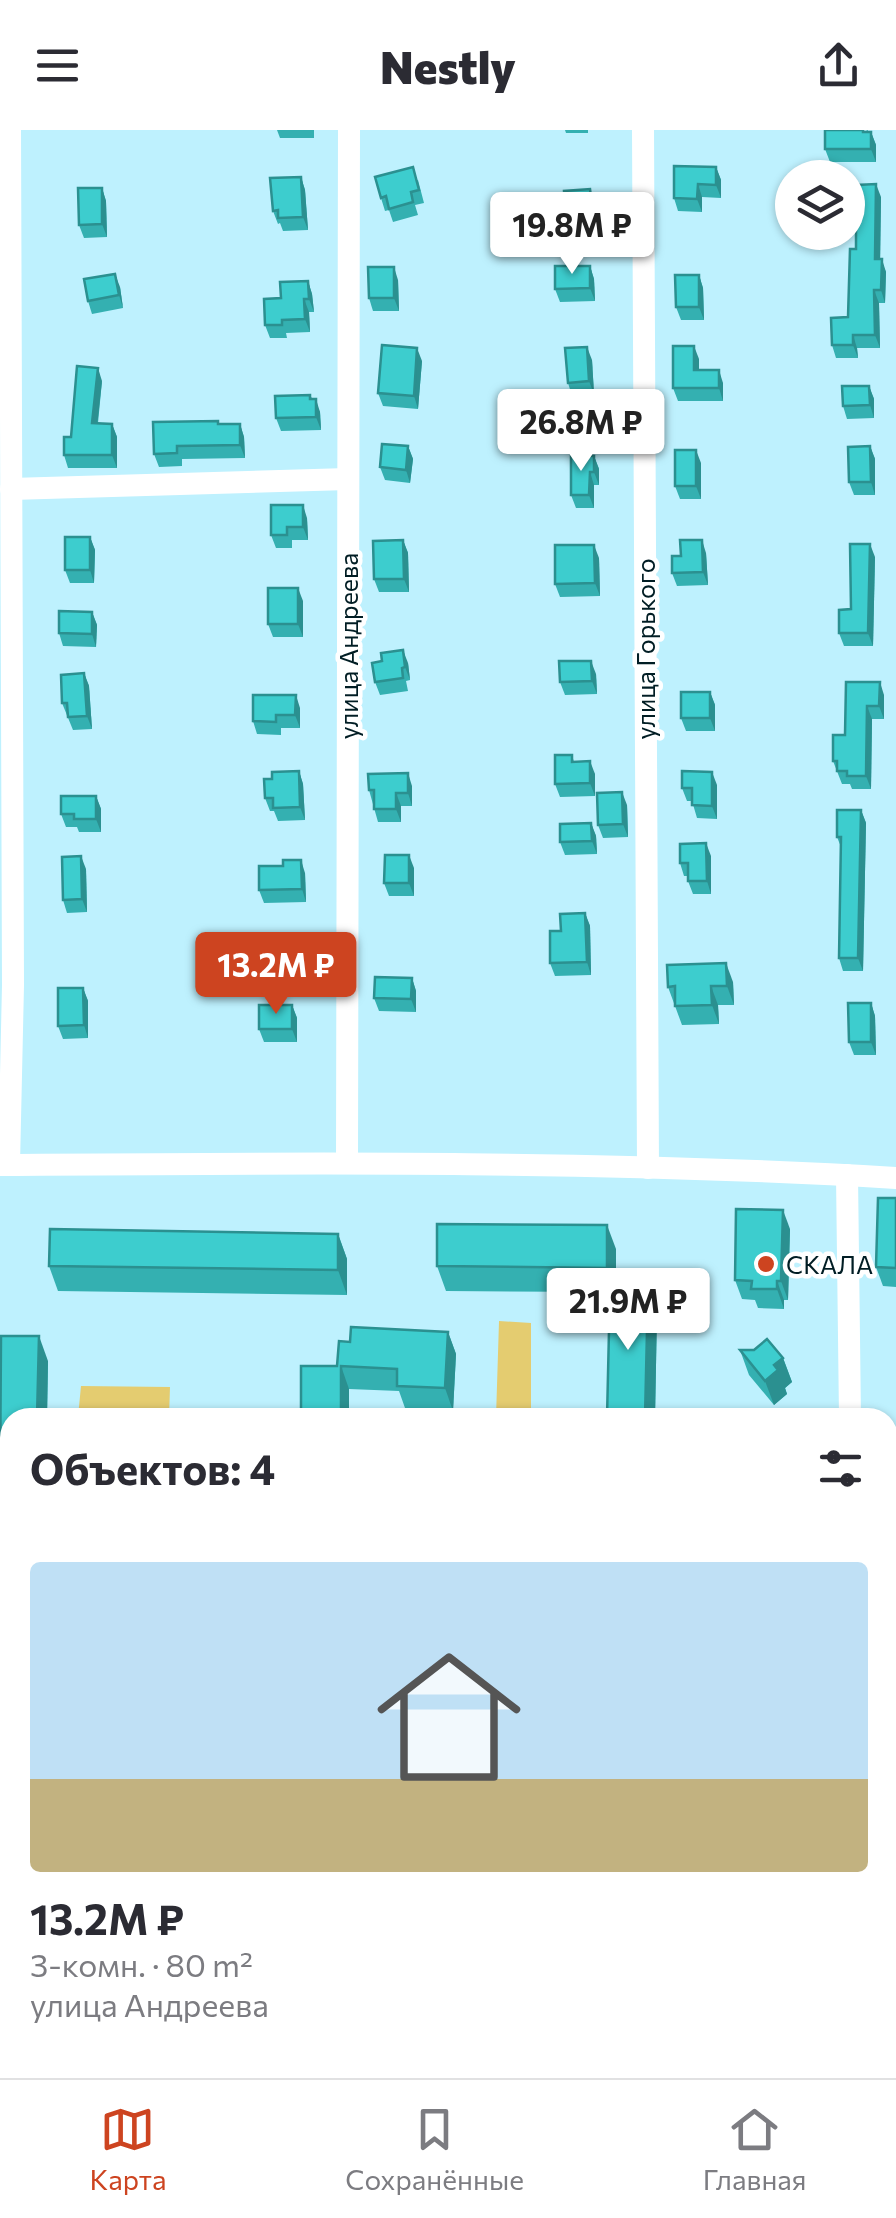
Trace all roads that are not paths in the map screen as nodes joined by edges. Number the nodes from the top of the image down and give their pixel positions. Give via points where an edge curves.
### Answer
1 (10, 130) edge
2 (349, 130) edge
3 (643, 130) edge
4 (5, 271) edge
5 (348, 479) junction
6 (11, 489) junction
7 (347, 1163) junction
8 (5, 1165) edge
9 (648, 1168) junction
10 (847, 1175) junction
11 (896, 1178) edge
12 (850, 1408) edge

1 - 4 street
2 - 5 street, улица Андреева
3 - 9 street, улица Горького
4 - 6 street
5 - 6 street
5 - 7 street, улица Андреева
6 - 8 street via 13,985
7 - 8 street
7 - 9 street
9 - 10 street
10 - 11 street
10 - 12 street

